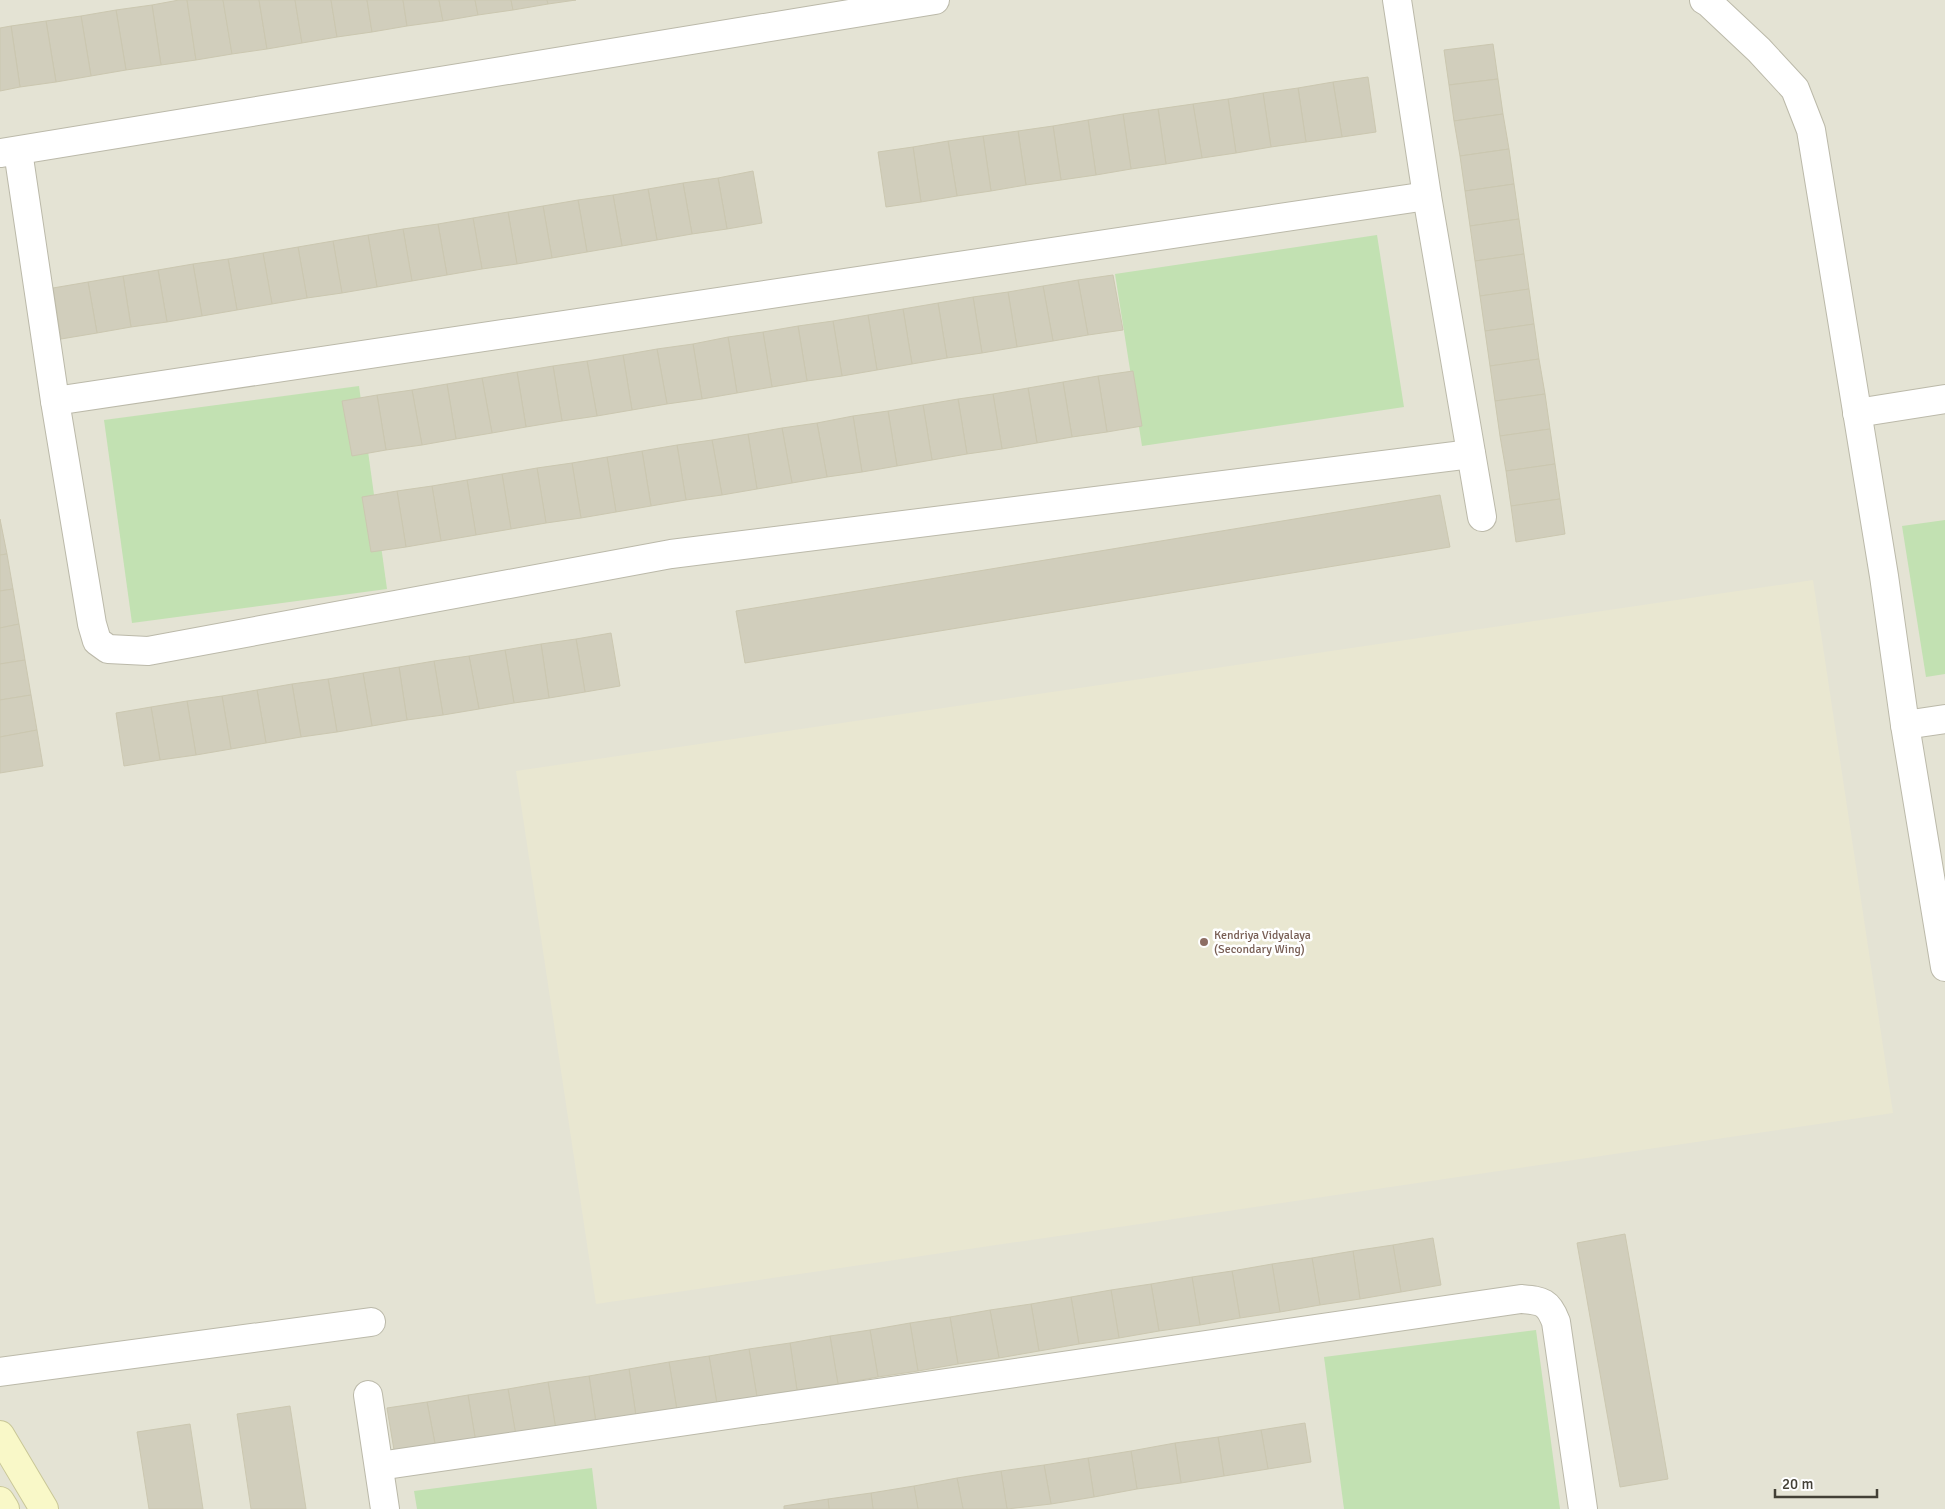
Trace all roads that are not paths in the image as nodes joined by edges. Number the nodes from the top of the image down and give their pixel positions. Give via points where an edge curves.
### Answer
1 (935, 0) edge
2 (1397, 0) edge
3 (1704, 0) edge
4 (9, 152) edge
5 (1427, 196) junction
6 (1945, 399) edge
7 (55, 401) junction
8 (1857, 413) junction
9 (1471, 454) junction
10 (1482, 517) dead end
11 (1945, 719) edge
12 (1905, 725) junction
13 (1945, 967) edge
14 (372, 1322) dead end
15 (0, 1372) edge
16 (368, 1395) dead end
17 (0, 1435) edge
18 (379, 1466) junction
19 (0, 1501) edge
20 (5, 1509) edge
21 (44, 1509) edge
22 (385, 1509) edge
23 (1583, 1509) edge

1 - 4 street
2 - 5 street
3 - 8 street via 1760,50 1796,89 1811,130
4 - 7 street
5 - 7 street
5 - 9 street
6 - 8 street
7 - 9 street via 97,641 108,649 148,651 671,554
8 - 12 street
9 - 10 street
11 - 12 street
12 - 13 street
14 - 15 street
16 - 18 street
17 - 21 street
18 - 22 street
18 - 23 street via 1521,1299 1541,1301 1551,1310 1556,1322
19 - 20 street

